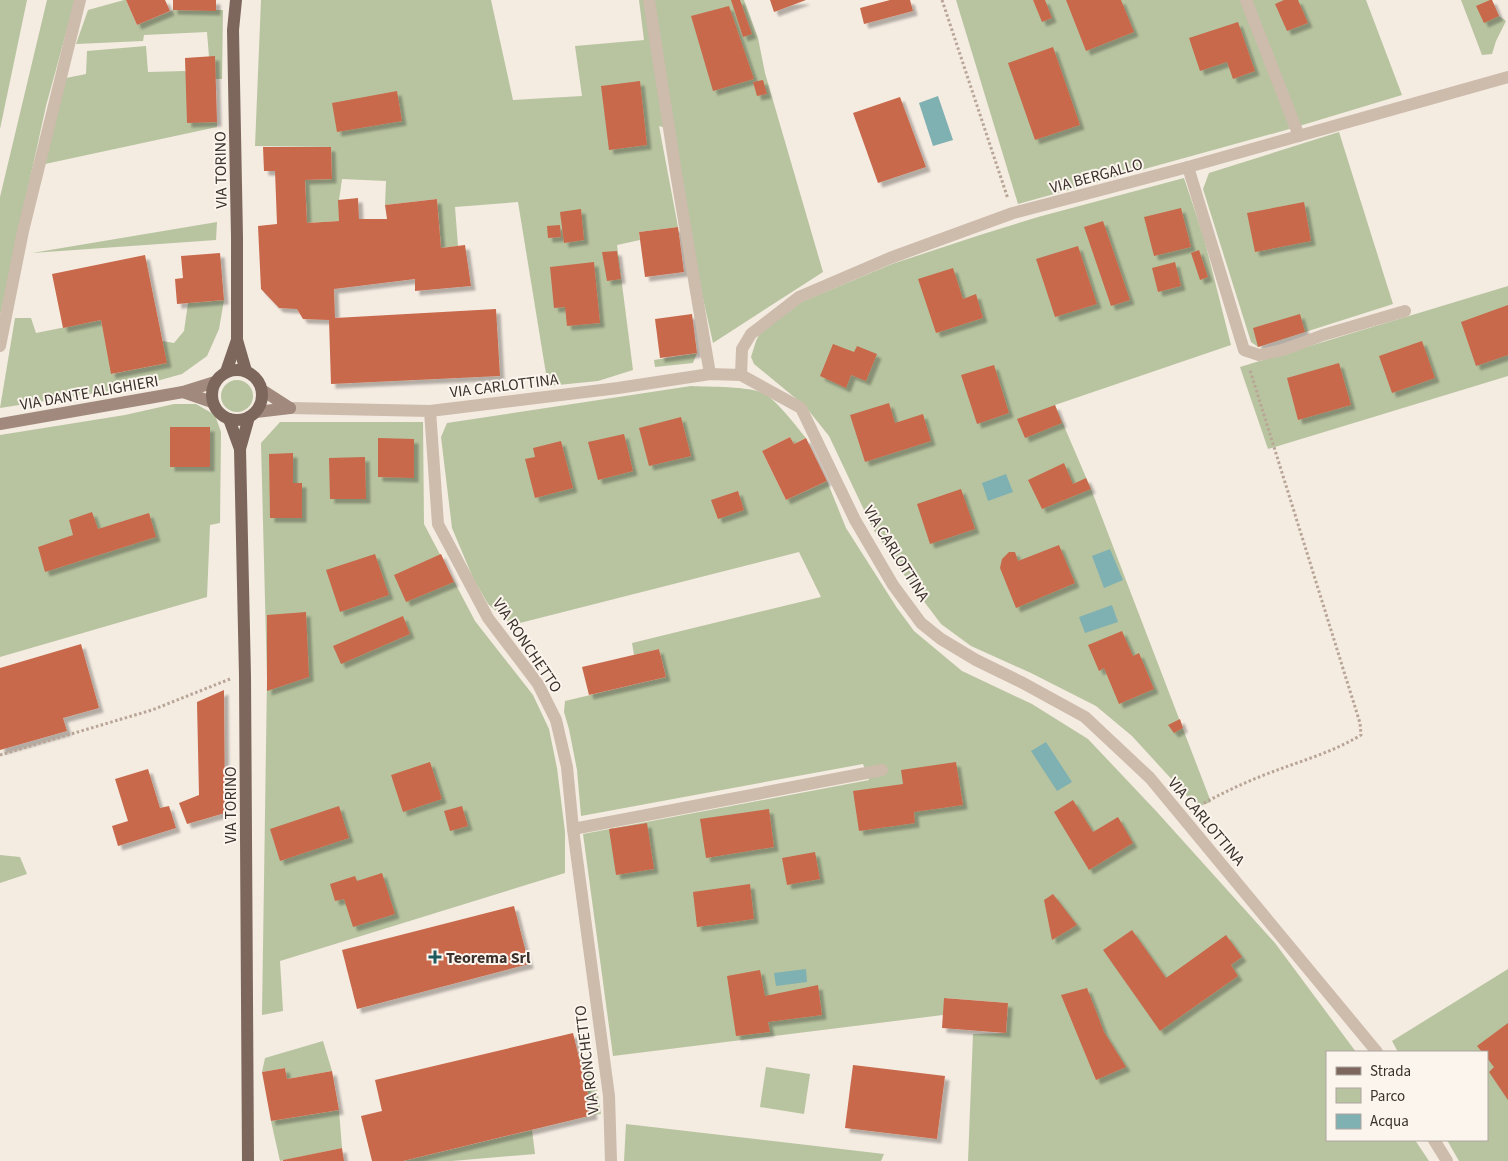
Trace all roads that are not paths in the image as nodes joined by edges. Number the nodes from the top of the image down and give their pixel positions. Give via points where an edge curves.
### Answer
1 (80, 0) edge
2 (236, 0) edge
3 (649, 0) edge
4 (1246, 0) edge
5 (1508, 76) edge
6 (1299, 136) junction
7 (1188, 167) junction
8 (1405, 310) dead end
9 (237, 340) junction
10 (0, 346) edge
11 (246, 371) junction
12 (226, 372) junction
13 (710, 374) junction
14 (741, 375) junction
15 (215, 382) junction
16 (262, 390) junction
17 (183, 392) junction
18 (212, 402) junction
19 (290, 408) junction
20 (430, 411) junction
21 (253, 414) junction
22 (229, 419) junction
23 (0, 424) edge
24 (240, 449) junction
25 (882, 770) dead end
26 (573, 829) junction
27 (1376, 1051) edge
28 (1435, 1141) edge
29 (248, 1161) edge
30 (611, 1161) edge
31 (1447, 1161) edge

1 - 10 street via 23,231
2 - 9 main road, VIA TORINO via 233,30
3 - 13 street
4 - 6 street
5 - 6 street, VIA BERGALLO
6 - 7 street, VIA BERGALLO
7 - 8 street via 1244,350 1259,356
7 - 14 street, VIA BERGALLO via 1013,213 890,258 799,297 751,334 742,349
9 - 11 main road, VIA TORINO
9 - 12 main road, VIA TORINO
11 - 12 main road
11 - 16 main road, VIA TORINO via 259,382
12 - 15 main road, VIA TORINO
13 - 14 street, VIA CARLOTTINA
13 - 20 street, VIA CARLOTTINA
14 - 27 street, VIA CARLOTTINA via 801,408 856,520 893,585 921,623 940,639 976,660 1085,717 1150,778
15 - 17 street, VIA DANTE ALIGHIERI
15 - 18 main road
16 - 19 street
16 - 21 main road, VIA TORINO via 262,398
17 - 18 street, VIA DANTE ALIGHIERI
17 - 23 street, VIA DANTE ALIGHIERI
18 - 22 main road, VIA TORINO
19 - 20 street
19 - 21 street
20 - 26 street, VIA RONCHETTO via 438,524 488,618 538,684 556,720 567,767
21 - 22 main road via 243,420
21 - 24 main road, VIA TORINO
22 - 24 main road, VIA TORINO
24 - 29 main road, VIA TORINO
25 - 26 street
26 - 30 street, VIA RONCHETTO via 609,1096
28 - 31 street

